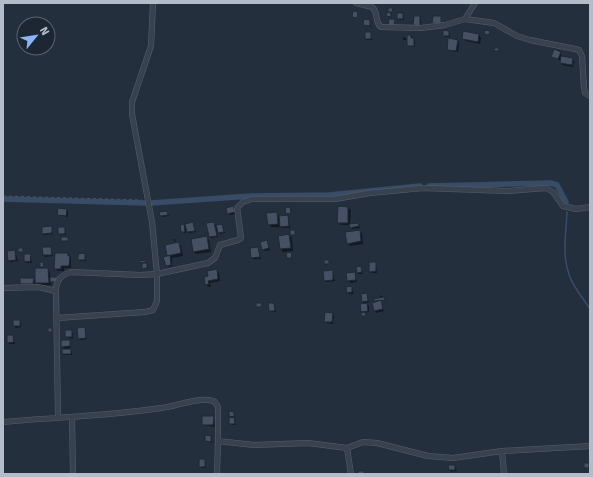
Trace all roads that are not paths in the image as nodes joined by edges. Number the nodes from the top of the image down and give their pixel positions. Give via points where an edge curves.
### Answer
1 (153, 3) edge
2 (356, 3) edge
3 (476, 3) edge
4 (465, 20) junction
5 (590, 96) edge
6 (590, 208) edge
7 (157, 274) junction
8 (3, 288) edge
9 (56, 291) junction
10 (57, 318) junction
11 (58, 417) junction
12 (72, 417) junction
13 (3, 422) edge
14 (218, 441) junction
15 (590, 446) edge
16 (347, 448) junction
17 (502, 451) junction
18 (73, 474) edge
19 (217, 474) edge
20 (351, 474) edge
21 (504, 474) edge

1 - 7 street via 150,46 132,102 132,114 152,222
2 - 4 street via 375,10 376,23 380,27 421,28
3 - 4 street
4 - 5 street via 494,23 517,36 579,50 582,56 585,93
6 - 7 street via 563,206 553,192 546,188 507,191 423,188 335,199 252,199 237,208 241,238 220,245 214,260
7 - 9 street via 71,272 61,276
7 - 10 street via 157,301 153,310
8 - 9 street via 38,287
9 - 10 street
10 - 11 street
11 - 12 street
11 - 13 street
12 - 14 street via 156,409 212,400 218,408
12 - 18 street
14 - 16 street via 254,445 308,443
14 - 19 street
15 - 17 street
16 - 17 street via 362,442 377,443 428,456 447,458
16 - 20 street
17 - 21 street

